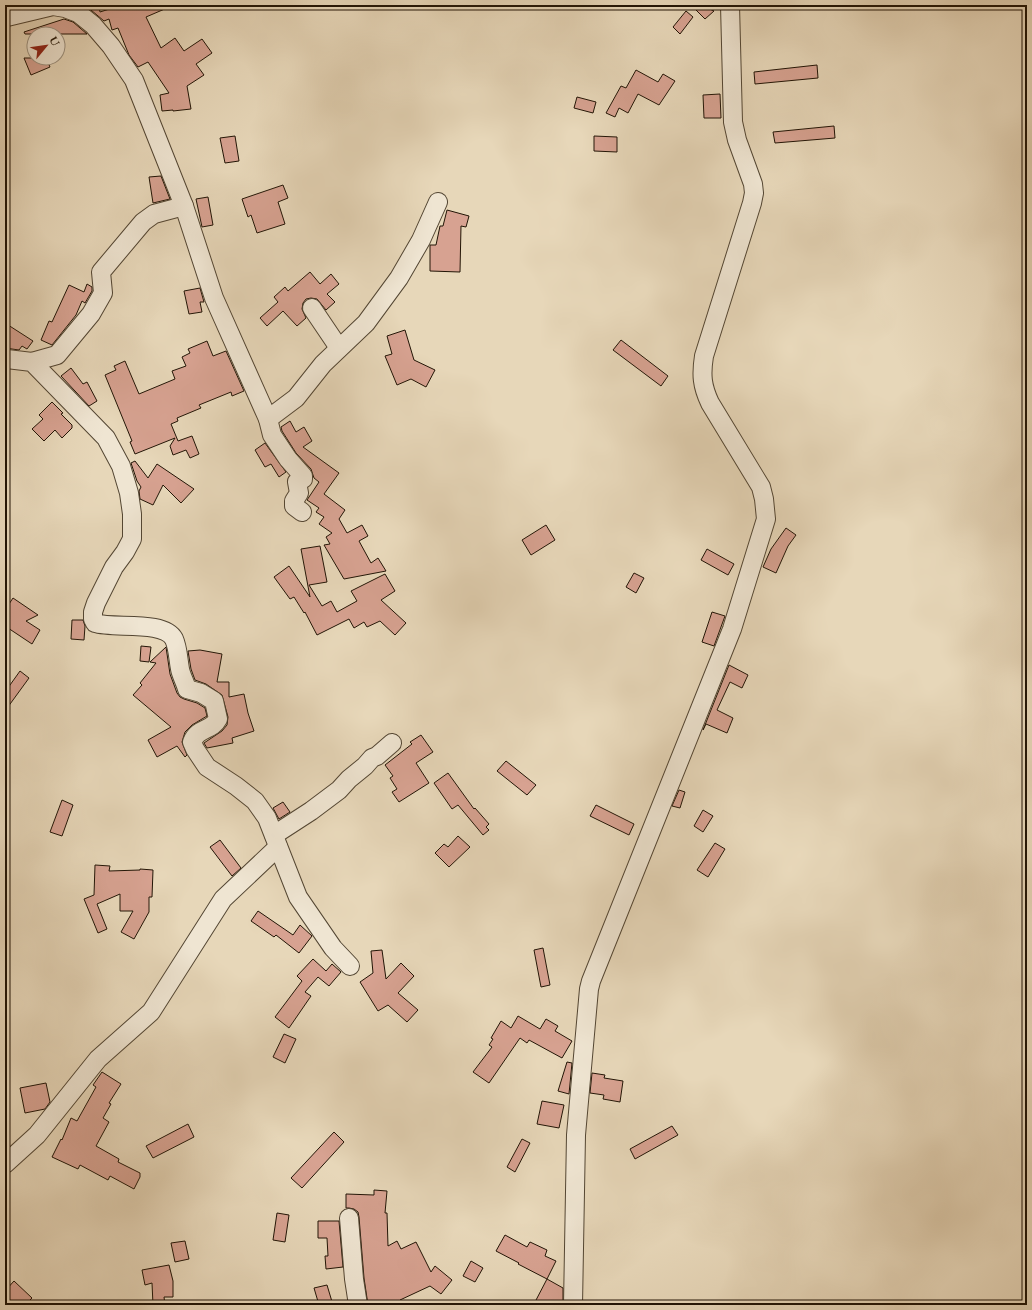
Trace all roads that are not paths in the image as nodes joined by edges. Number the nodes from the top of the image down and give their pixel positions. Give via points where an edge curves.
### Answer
1 (730, 5) edge
2 (7, 14) edge
3 (438, 202) dead end
4 (184, 206) junction
5 (312, 308) dead end
6 (339, 348) junction
7 (5, 358) edge
8 (32, 362) junction
9 (268, 419) junction
10 (302, 512) dead end
11 (392, 743) dead end
12 (276, 841) junction
13 (350, 966) dead end
14 (5, 1164) edge
15 (349, 1218) dead end
16 (358, 1305) edge
17 (573, 1305) edge

1 - 17 street via 733,122 737,140 751,174 754,193 704,356 702,379 710,403 761,487 766,519 732,629 589,989 576,1135
2 - 4 street via 53,6 78,13 93,25 134,80
3 - 6 street via 421,240 399,278 366,323
4 - 8 street via 154,214 143,222 101,272 103,293 77,332 57,355
4 - 9 street via 214,298
5 - 6 street
6 - 9 street via 322,364 296,398
7 - 8 street
8 - 12 street via 106,438 121,466 129,493 132,539 96,603 93,612 94,623 155,628 170,634 176,645 187,689 208,697 214,701 216,708 216,723 195,735 192,742 195,749 207,767 256,801 267,818
9 - 10 street via 272,435 303,476 303,479 297,482 299,493 294,501 294,506
11 - 12 street
12 - 13 street via 298,897 333,948
12 - 14 street via 223,899 151,1012 98,1059 37,1135
15 - 16 street

